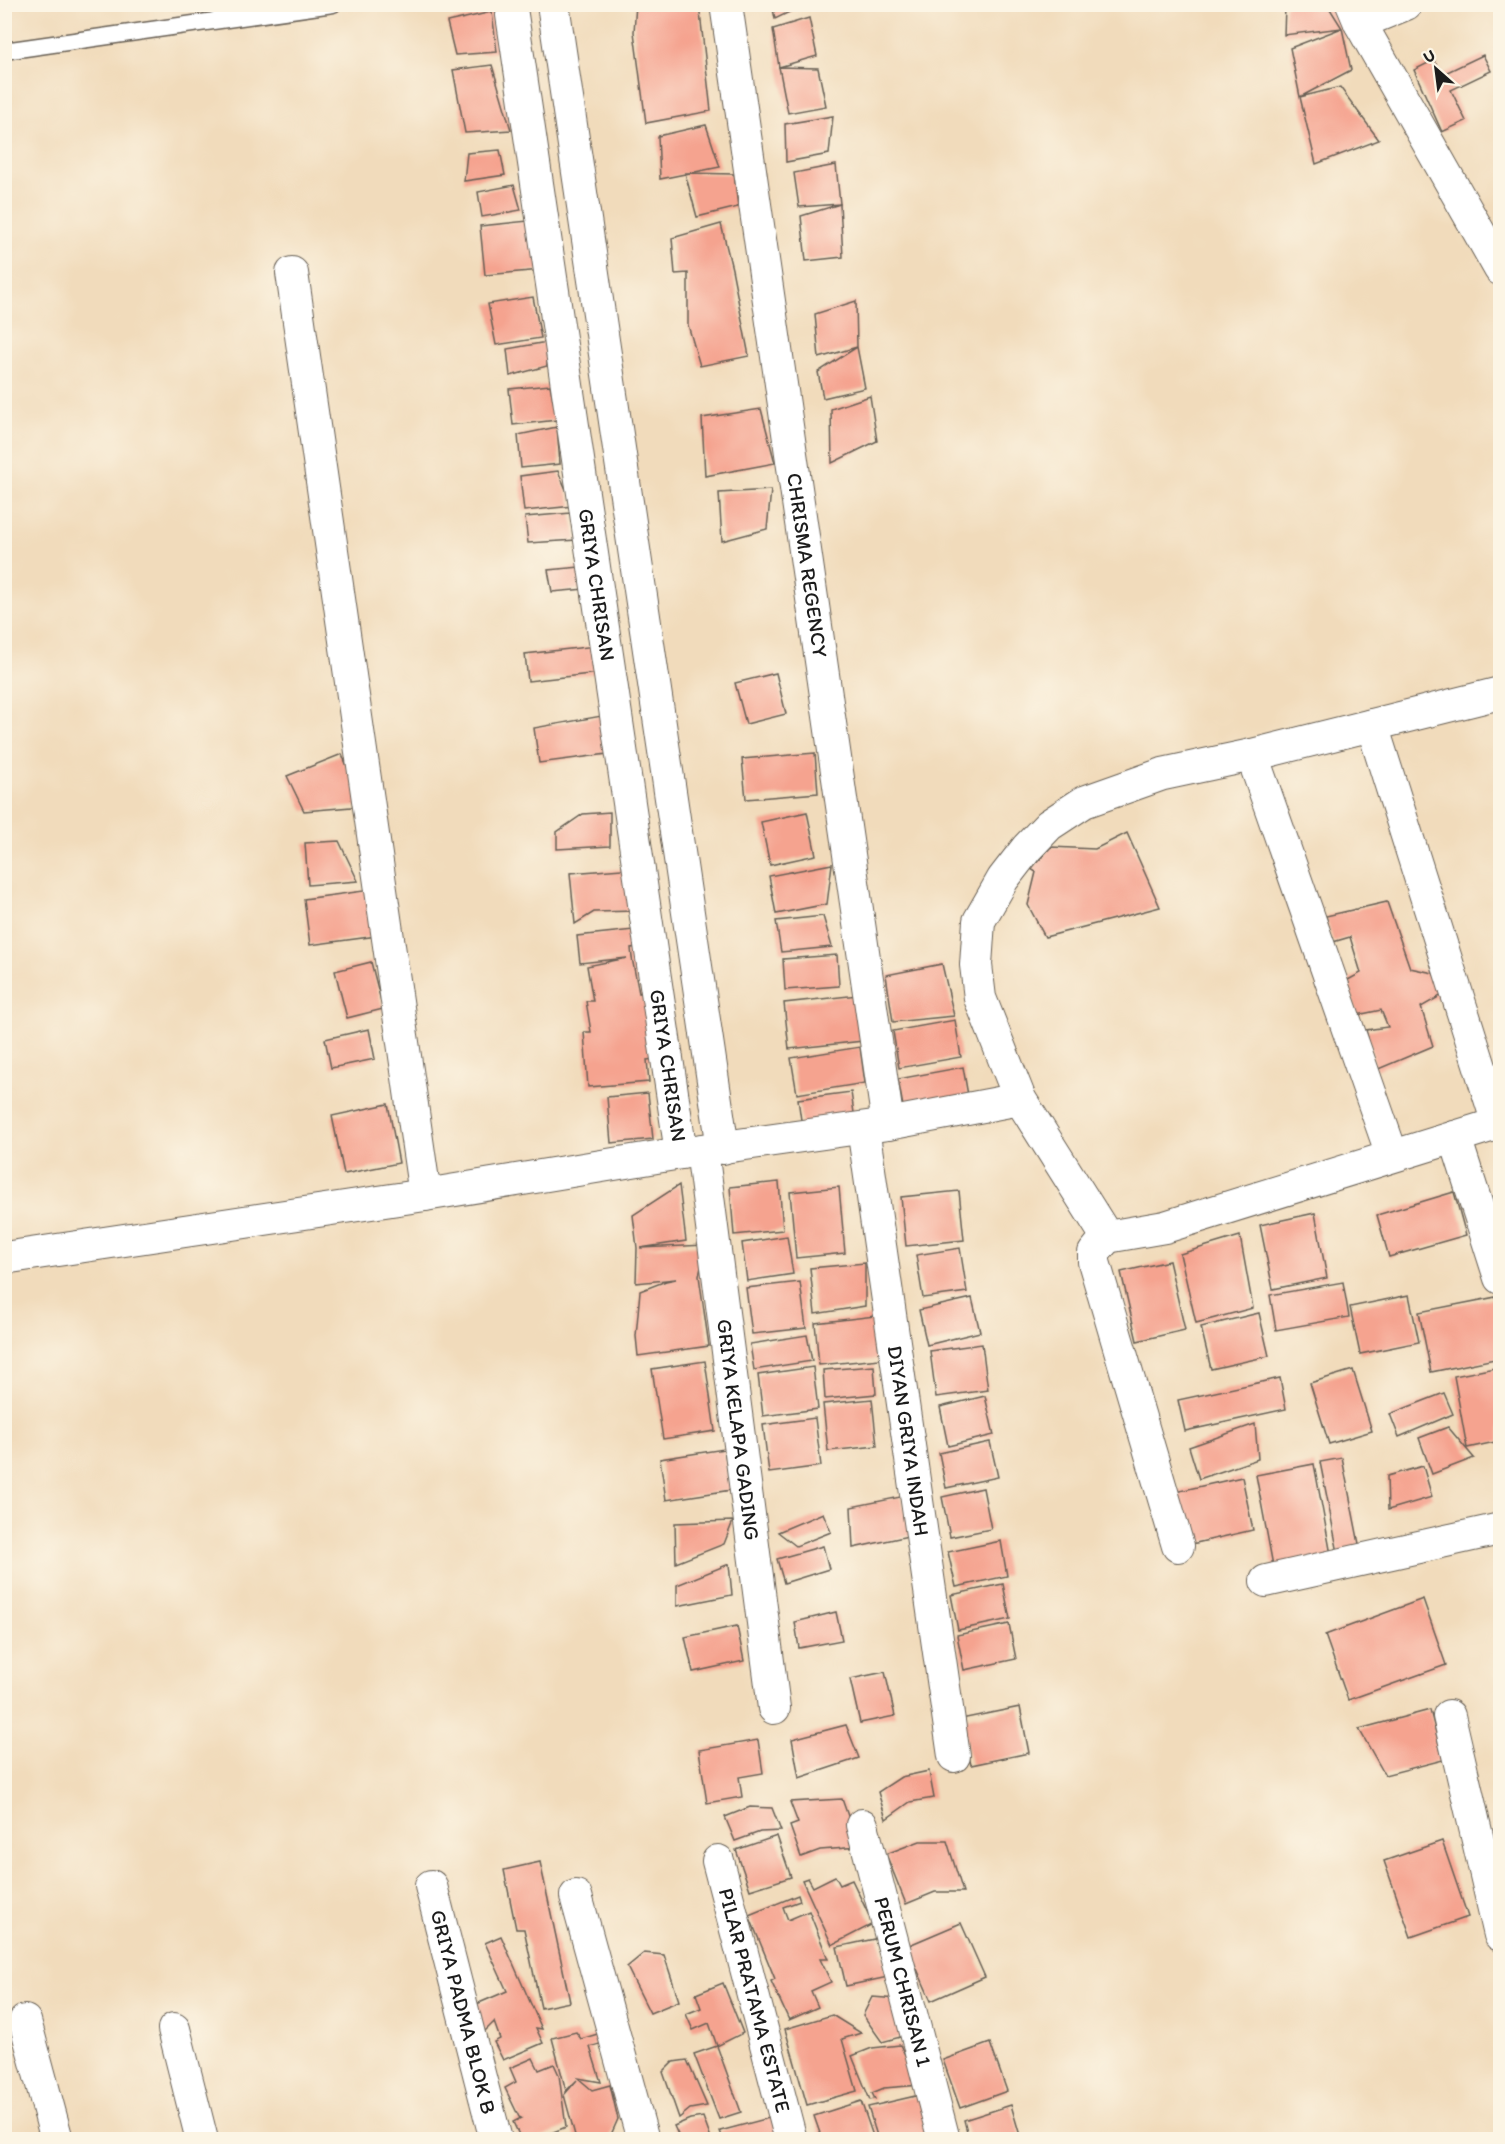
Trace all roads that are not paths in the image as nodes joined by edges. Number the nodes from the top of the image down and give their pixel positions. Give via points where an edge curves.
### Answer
1 (333, 4) edge
2 (553, 4) edge
3 (726, 4) edge
4 (1406, 4) edge
5 (1356, 14) edge
6 (512, 15) dead end
7 (4, 51) edge
8 (1500, 270) edge
9 (292, 273) dead end
10 (1500, 693) edge
11 (1372, 725) junction
12 (1252, 755) junction
13 (1020, 1099) junction
14 (1499, 1124) edge
15 (876, 1126) junction
16 (1455, 1137) junction
17 (702, 1151) junction
18 (1392, 1155) junction
19 (425, 1195) junction
20 (1107, 1237) junction
21 (4, 1258) edge
22 (1500, 1278) edge
23 (1500, 1529) edge
24 (1178, 1546) dead end
25 (1266, 1581) dead end
26 (774, 1708) dead end
27 (1449, 1716) dead end
28 (954, 1756) dead end
29 (862, 1825) dead end
30 (718, 1861) dead end
31 (431, 1886) dead end
32 (576, 1896) dead end
33 (1500, 1935) edge
34 (25, 2021) dead end
35 (174, 2029) dead end
36 (57, 2139) edge
37 (202, 2139) edge
38 (496, 2139) edge
39 (643, 2139) edge
40 (791, 2139) edge
41 (944, 2139) edge

1 - 7 lane
2 - 17 street
3 - 15 street, CHRISMA REGENCY
4 - 5 street
5 - 8 street
6 - 17 street, GRIYA CHRISAN
9 - 19 street
10 - 11 street
11 - 12 street
11 - 14 street
12 - 13 street via 1163,774 1084,802 1049,825 1003,879 979,921 976,965 980,998
12 - 18 street
13 - 15 street
13 - 20 street
14 - 16 street
15 - 17 street
15 - 28 street, DIYAN GRIYA INDAH
16 - 18 street
16 - 22 street
17 - 19 street
17 - 26 street, GRIYA KELAPA GADING
18 - 20 street via 1165,1227
19 - 21 street
20 - 24 street via 1094,1253 1094,1262
23 - 25 street
27 - 33 street
29 - 41 street, PERUM CHRISAN 1
30 - 40 street, PILAR PRATAMA ESTATE
31 - 38 street, GRIYA PADMA BLOK B
32 - 39 street
34 - 36 street
35 - 37 street

